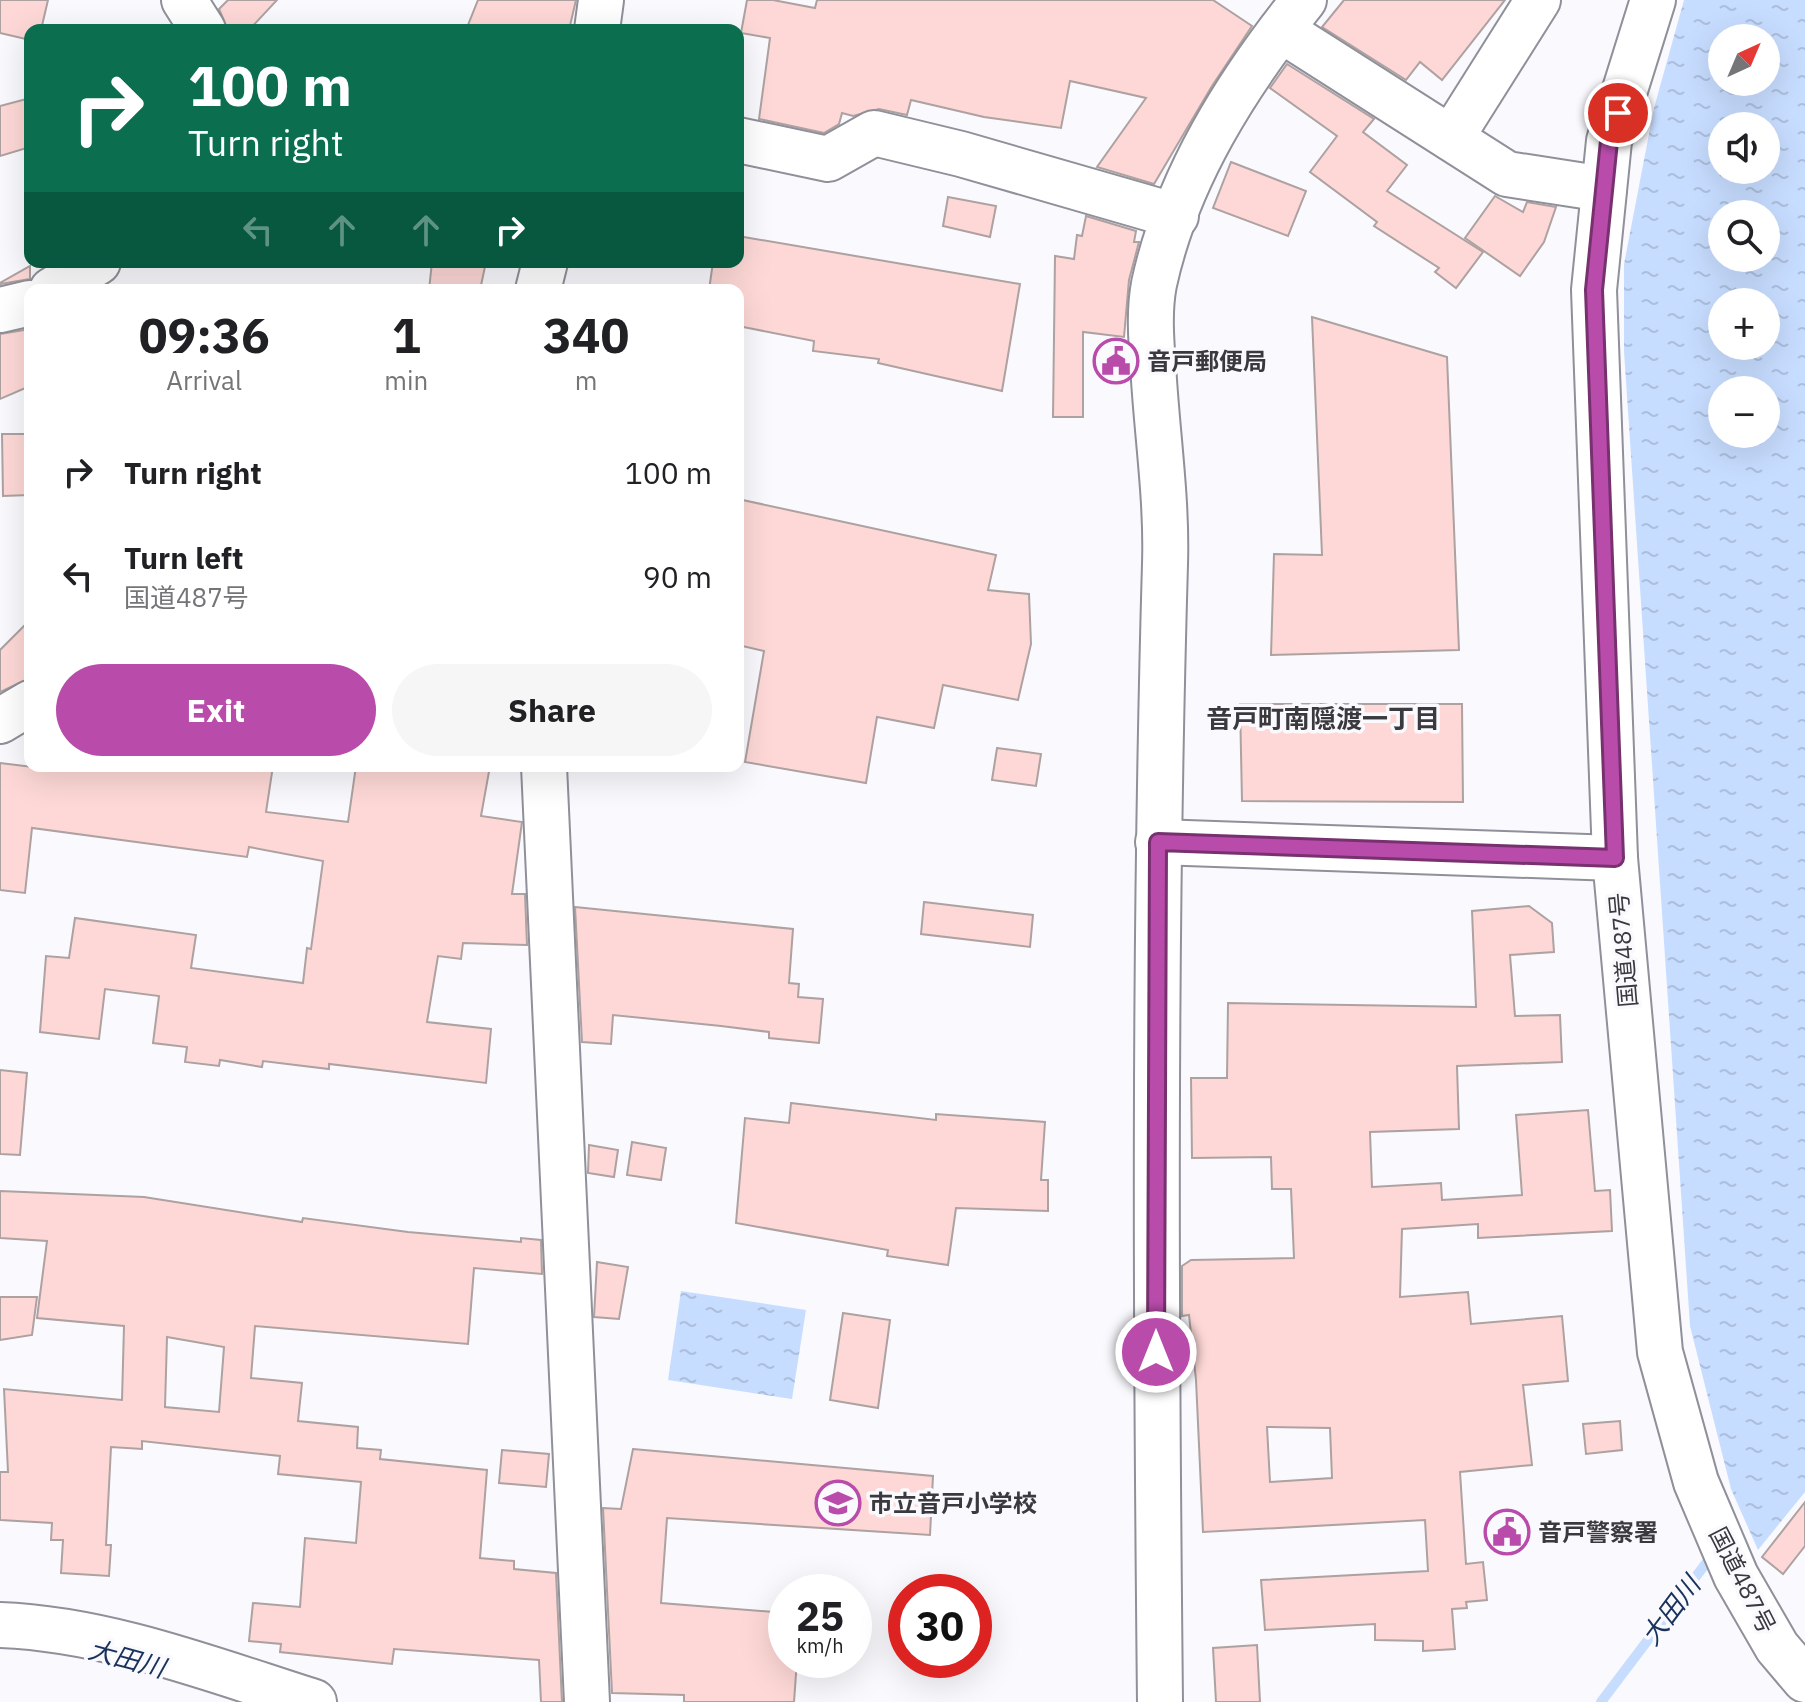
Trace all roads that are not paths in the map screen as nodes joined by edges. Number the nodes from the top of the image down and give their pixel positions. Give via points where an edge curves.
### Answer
1 (184, 0) edge
2 (601, 0) edge
3 (1538, 0) edge
4 (1653, 0) edge
5 (1293, 15) edge
6 (199, 24) edge
7 (598, 24) edge
8 (1451, 138) junction
9 (744, 141) edge
10 (1604, 189) junction
11 (1176, 216) junction
12 (88, 268) edge
13 (62, 284) edge
14 (24, 304) edge
15 (0, 310) edge
16 (24, 707) edge
17 (0, 721) edge
18 (544, 772) edge
19 (1158, 842) junction
20 (1615, 858) junction
21 (0, 1625) edge
22 (1805, 1680) edge
23 (314, 1702) edge
24 (587, 1702) edge
25 (1160, 1702) edge

1 - 6 main road
2 - 7 main road
3 - 8 main road
4 - 10 main road, 国道487号 via 1609,141
5 - 8 main road
5 - 11 main road via 1233,98 1198,159
8 - 10 main road via 1507,174
9 - 11 main road via 828,159 874,133
10 - 20 main road, 国道487号 via 1594,290
11 - 19 main road via 1154,286 1151,339 1166,547
12 - 13 main road
14 - 15 main road
16 - 17 main road
18 - 24 main road
19 - 20 main road
19 - 25 main road
20 - 22 main road, 国道487号 via 1660,1352 1696,1482 1736,1576 1777,1647
21 - 23 main road via 47,1627 156,1653

